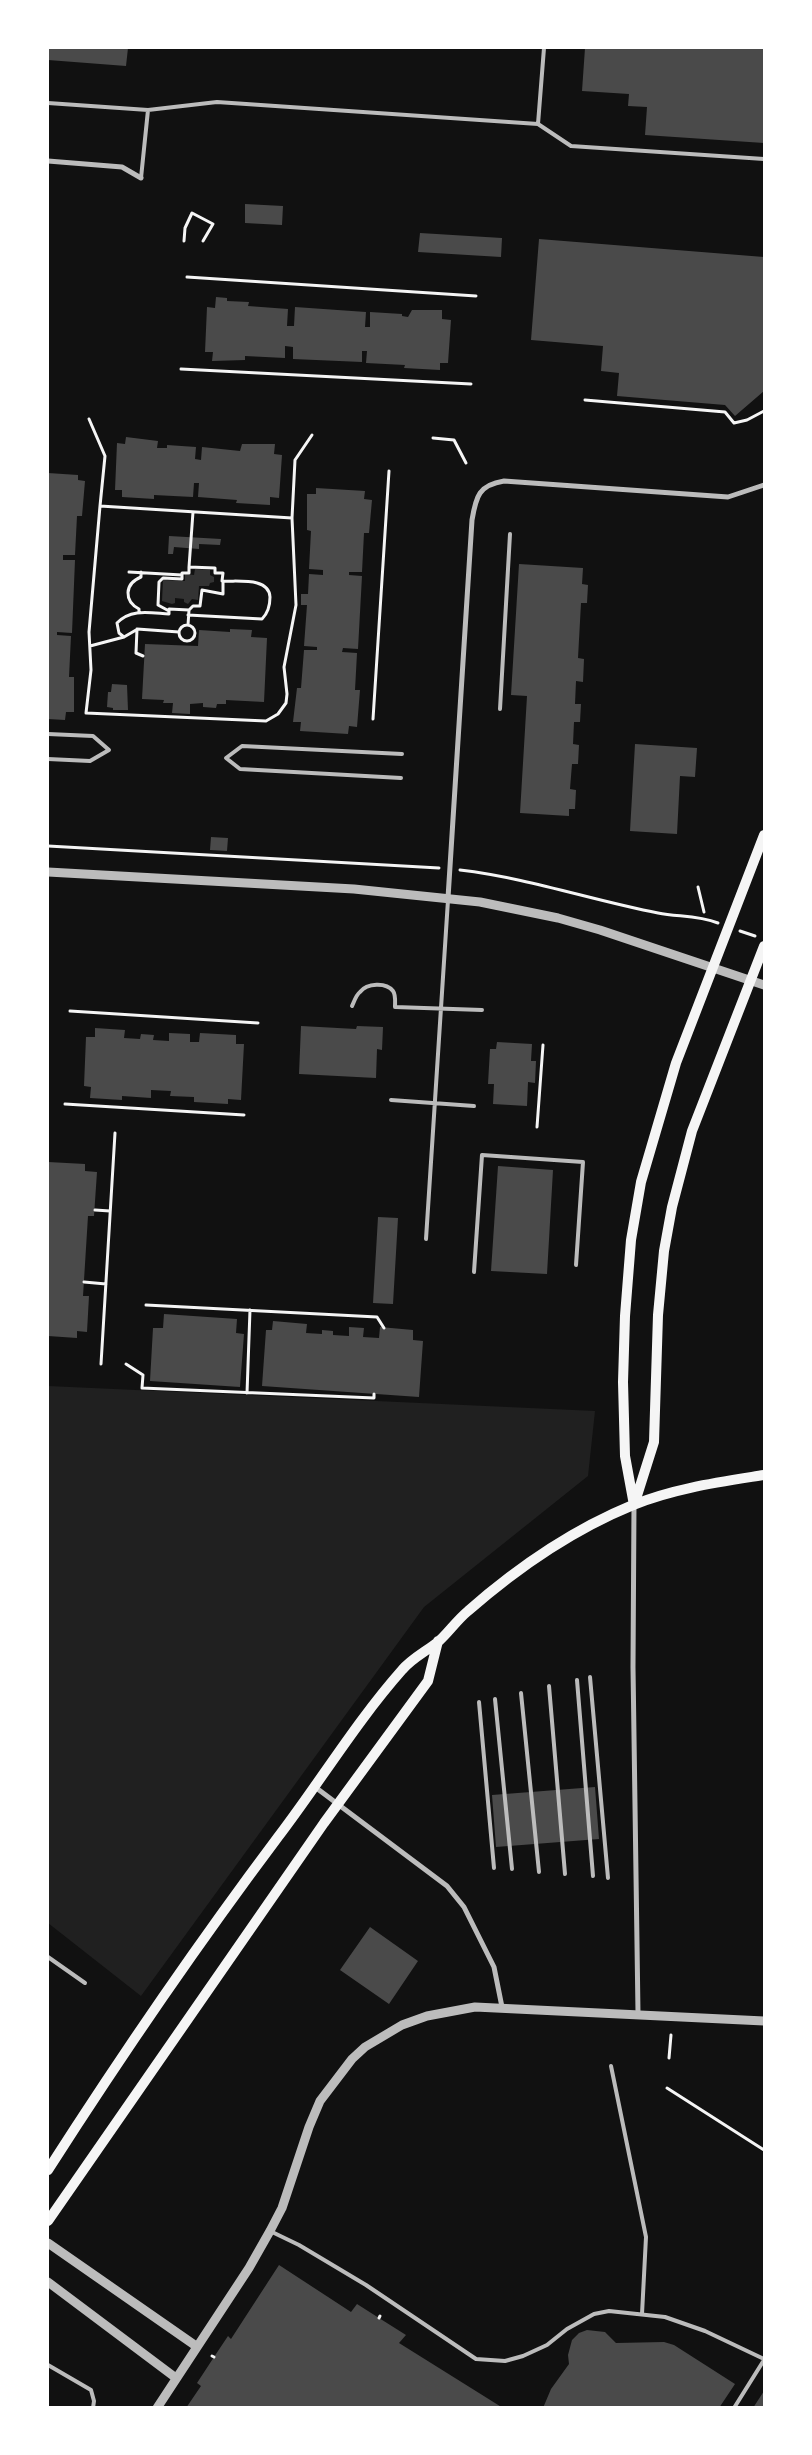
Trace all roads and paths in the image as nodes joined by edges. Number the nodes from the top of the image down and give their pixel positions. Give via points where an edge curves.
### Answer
1 (544, 48) edge
2 (48, 103) edge
3 (148, 110) junction
4 (538, 124) junction
5 (764, 159) edge
6 (48, 161) edge
7 (141, 178) joint
8 (184, 241) dead end
9 (204, 241) dead end
10 (187, 277) dead end
11 (476, 296) dead end
12 (181, 369) dead end
13 (470, 384) dead end
14 (585, 400) dead end
15 (764, 411) edge
16 (89, 419) dead end
17 (312, 435) dead end
18 (433, 438) dead end
19 (466, 463) dead end
20 (389, 471) dead end
21 (764, 485) edge
22 (100, 506) junction
23 (193, 512) junction
24 (292, 518) junction
25 (510, 534) dead end
26 (189, 567) junction
27 (128, 572) dead end
28 (141, 572) junction
29 (182, 575) junction
30 (222, 581) dead end
31 (158, 605) junction
32 (189, 610) junction
33 (139, 612) junction
34 (170, 612) junction
35 (157, 613) junction
36 (188, 615) junction
37 (188, 624) junction
38 (137, 629) junction
39 (179, 632) junction
40 (124, 637) junction
41 (90, 646) junction
42 (143, 656) dead end
43 (500, 709) dead end
44 (373, 719) dead end
45 (48, 734) edge
46 (402, 754) dead end
47 (48, 759) edge
48 (400, 778) dead end
49 (764, 835) edge
50 (48, 846) edge
51 (432, 867) dead end
52 (468, 871) dead end
53 (48, 872) edge
54 (698, 887) dead end
55 (448, 898) junction
56 (704, 912) dead end
57 (712, 921) dead end
58 (764, 946) edge
59 (713, 966) junction
60 (751, 981) junction
61 (764, 986) edge
62 (352, 1006) dead end
63 (441, 1008) junction
64 (482, 1010) dead end
65 (70, 1011) dead end
66 (258, 1023) dead end
67 (543, 1045) dead end
68 (391, 1100) dead end
69 (435, 1103) junction
70 (65, 1104) dead end
71 (474, 1106) dead end
72 (244, 1115) dead end
73 (537, 1127) dead end
74 (115, 1133) dead end
75 (95, 1210) dead end
76 (110, 1210) junction
77 (426, 1239) dead end
78 (576, 1265) dead end
79 (474, 1272) dead end
80 (84, 1282) dead end
81 (106, 1284) junction
82 (146, 1305) dead end
83 (250, 1310) junction
84 (384, 1328) dead end
85 (102, 1364) dead end
86 (126, 1364) dead end
87 (247, 1393) junction
88 (374, 1394) dead end
89 (764, 1475) edge
90 (634, 1505) junction
91 (438, 1642) junction
92 (590, 1677) dead end
93 (576, 1680) dead end
94 (549, 1686) dead end
95 (522, 1693) dead end
96 (495, 1699) dead end
97 (479, 1702) dead end
98 (315, 1786) junction
99 (339, 1804) junction
100 (494, 1868) dead end
101 (512, 1869) dead end
102 (539, 1872) dead end
103 (565, 1874) dead end
104 (593, 1876) dead end
105 (608, 1878) dead end
106 (48, 1956) edge
107 (85, 1983) dead end
108 (502, 2007) junction
109 (638, 2014) junction
110 (764, 2021) edge
111 (671, 2035) dead end
112 (669, 2058) dead end
113 (611, 2066) dead end
114 (667, 2088) dead end
115 (764, 2150) edge
116 (48, 2170) edge
117 (48, 2221) edge
118 (270, 2231) junction
119 (48, 2243) edge
120 (48, 2282) edge
121 (642, 2314) junction
122 (196, 2346) junction
123 (764, 2360) edge
124 (48, 2365) edge
125 (176, 2378) junction
126 (93, 2408) edge
127 (157, 2408) edge
128 (734, 2408) edge

1 - 4 lane
2 - 3 lane
3 - 4 lane via 217,102
3 - 7 lane
4 - 5 lane via 571,146
6 - 7 street via 122,167
8 - 9 path via 185,228 192,213 212,224
10 - 11 path
12 - 13 path
14 - 15 path via 725,412 734,423
16 - 22 path via 105,456
17 - 24 path via 295,460
18 - 19 path via 454,440
20 - 44 path
21 - 55 street via 728,497 504,481 492,483 480,492 472,520
22 - 23 path
22 - 41 path via 88,632
23 - 24 path
23 - 26 path
24 - 41 path via 296,605 284,667 286,703 278,714 266,721 86,713
25 - 43 lane
26 - 29 path via 189,573
26 - 30 path via 215,568 215,573 223,573
27 - 28 path
28 - 29 path
28 - 33 path via 141,577 133,580 128,588 127,597 131,605 140,609
29 - 31 path via 182,579 163,578 159,582
31 - 34 path
31 - 35 path
32 - 34 path via 169,609
32 - 36 path
32 - 36 path via 200,606 202,590 223,594 223,581 258,582 270,593 269,608 262,619
33 - 35 path
33 - 40 path via 123,617 118,623 119,633
34 - 35 path
36 - 37 path
37 - 39 path
37 - 39 path via 195,630 192,640 181,639
38 - 39 path
38 - 40 path
38 - 42 path via 136,653
40 - 41 path
45 - 47 lane via 93,736 109,750 90,761
46 - 48 lane via 242,746 226,758 240,769
49 - 59 main road
50 - 51 path
52 - 57 path via 553,886 659,914 697,916
53 - 55 street via 354,889
54 - 56 path
55 - 59 street via 558,918
55 - 63 lane
58 - 60 main road
59 - 60 street
59 - 90 main road via 657,1122 641,1182 631,1240 623,1382 625,1456
60 - 61 street
60 - 90 main road via 692,1131 672,1207 658,1315 654,1442
62 - 63 lane via 360,991 382,985 395,994 395,1007
63 - 64 lane
63 - 69 lane
65 - 66 path
67 - 73 path
68 - 69 lane
69 - 71 lane
69 - 77 lane
70 - 72 path
74 - 76 path
75 - 76 path
76 - 81 path
78 - 79 lane via 583,1162 482,1156
80 - 81 path
81 - 85 path
82 - 83 path
83 - 84 path via 377,1317
83 - 87 path
86 - 87 path via 142,1375 142,1388
87 - 88 path via 374,1398
89 - 90 main road via 684,1490
90 - 91 main road via 544,1551 466,1613
90 - 109 street
91 - 98 main road via 404,1668
91 - 99 main road via 428,1681
92 - 105 lane
93 - 104 lane
94 - 103 lane
95 - 102 lane
96 - 101 lane
97 - 100 lane
98 - 99 street
98 - 116 main road via 210,1929 100,2088
99 - 108 street via 458,1897 494,1967
99 - 117 main road
106 - 107 lane
108 - 109 street
108 - 118 street via 475,2007 411,2021 365,2047 352,2059 320,2101 285,2201
109 - 110 street
111 - 112 path
113 - 121 lane via 646,2237
114 - 115 path
118 - 121 lane via 300,2245 366,2285 476,2360 506,2361 523,2356 547,2345 594,2314 609,2311
118 - 122 street
119 - 122 street
120 - 125 street
121 - 123 lane via 664,2317 704,2331
122 - 125 street
123 - 128 lane
124 - 126 lane via 91,2390
125 - 127 street

